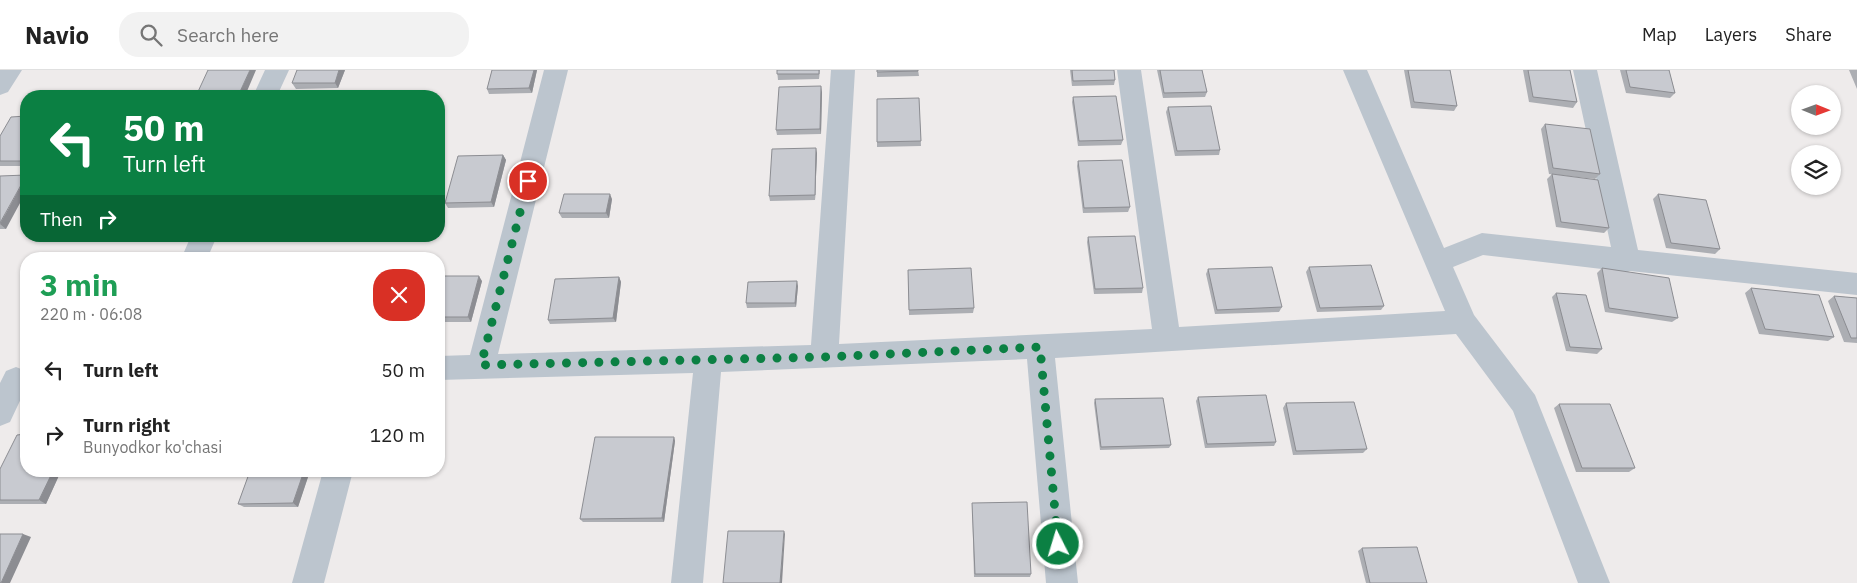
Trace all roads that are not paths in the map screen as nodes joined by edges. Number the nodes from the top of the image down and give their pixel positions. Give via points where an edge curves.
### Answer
1 (277, 70) edge
2 (556, 70) edge
3 (843, 70) edge
4 (1129, 70) edge
5 (1355, 70) edge
6 (1585, 70) edge
7 (268, 90) edge
8 (1627, 261) junction
9 (1438, 262) junction
10 (1857, 284) edge
11 (1463, 322) junction
12 (1168, 340) junction
13 (1040, 347) junction
14 (824, 357) junction
15 (708, 360) junction
16 (481, 365) junction
17 (445, 368) edge
18 (14, 380) edge
19 (0, 413) edge
20 (336, 477) edge
21 (308, 583) edge
22 (687, 583) edge
23 (1062, 583) edge
24 (1594, 583) edge

1 - 7 street
2 - 16 street
3 - 14 street
4 - 12 street
5 - 9 street
6 - 8 street
8 - 9 street via 1482,244
8 - 10 street
9 - 11 street
11 - 12 street
11 - 24 street via 1524,404
12 - 13 street
13 - 14 street
13 - 23 street
14 - 15 street
15 - 16 street
15 - 22 street
16 - 17 street
18 - 19 street
20 - 21 street

